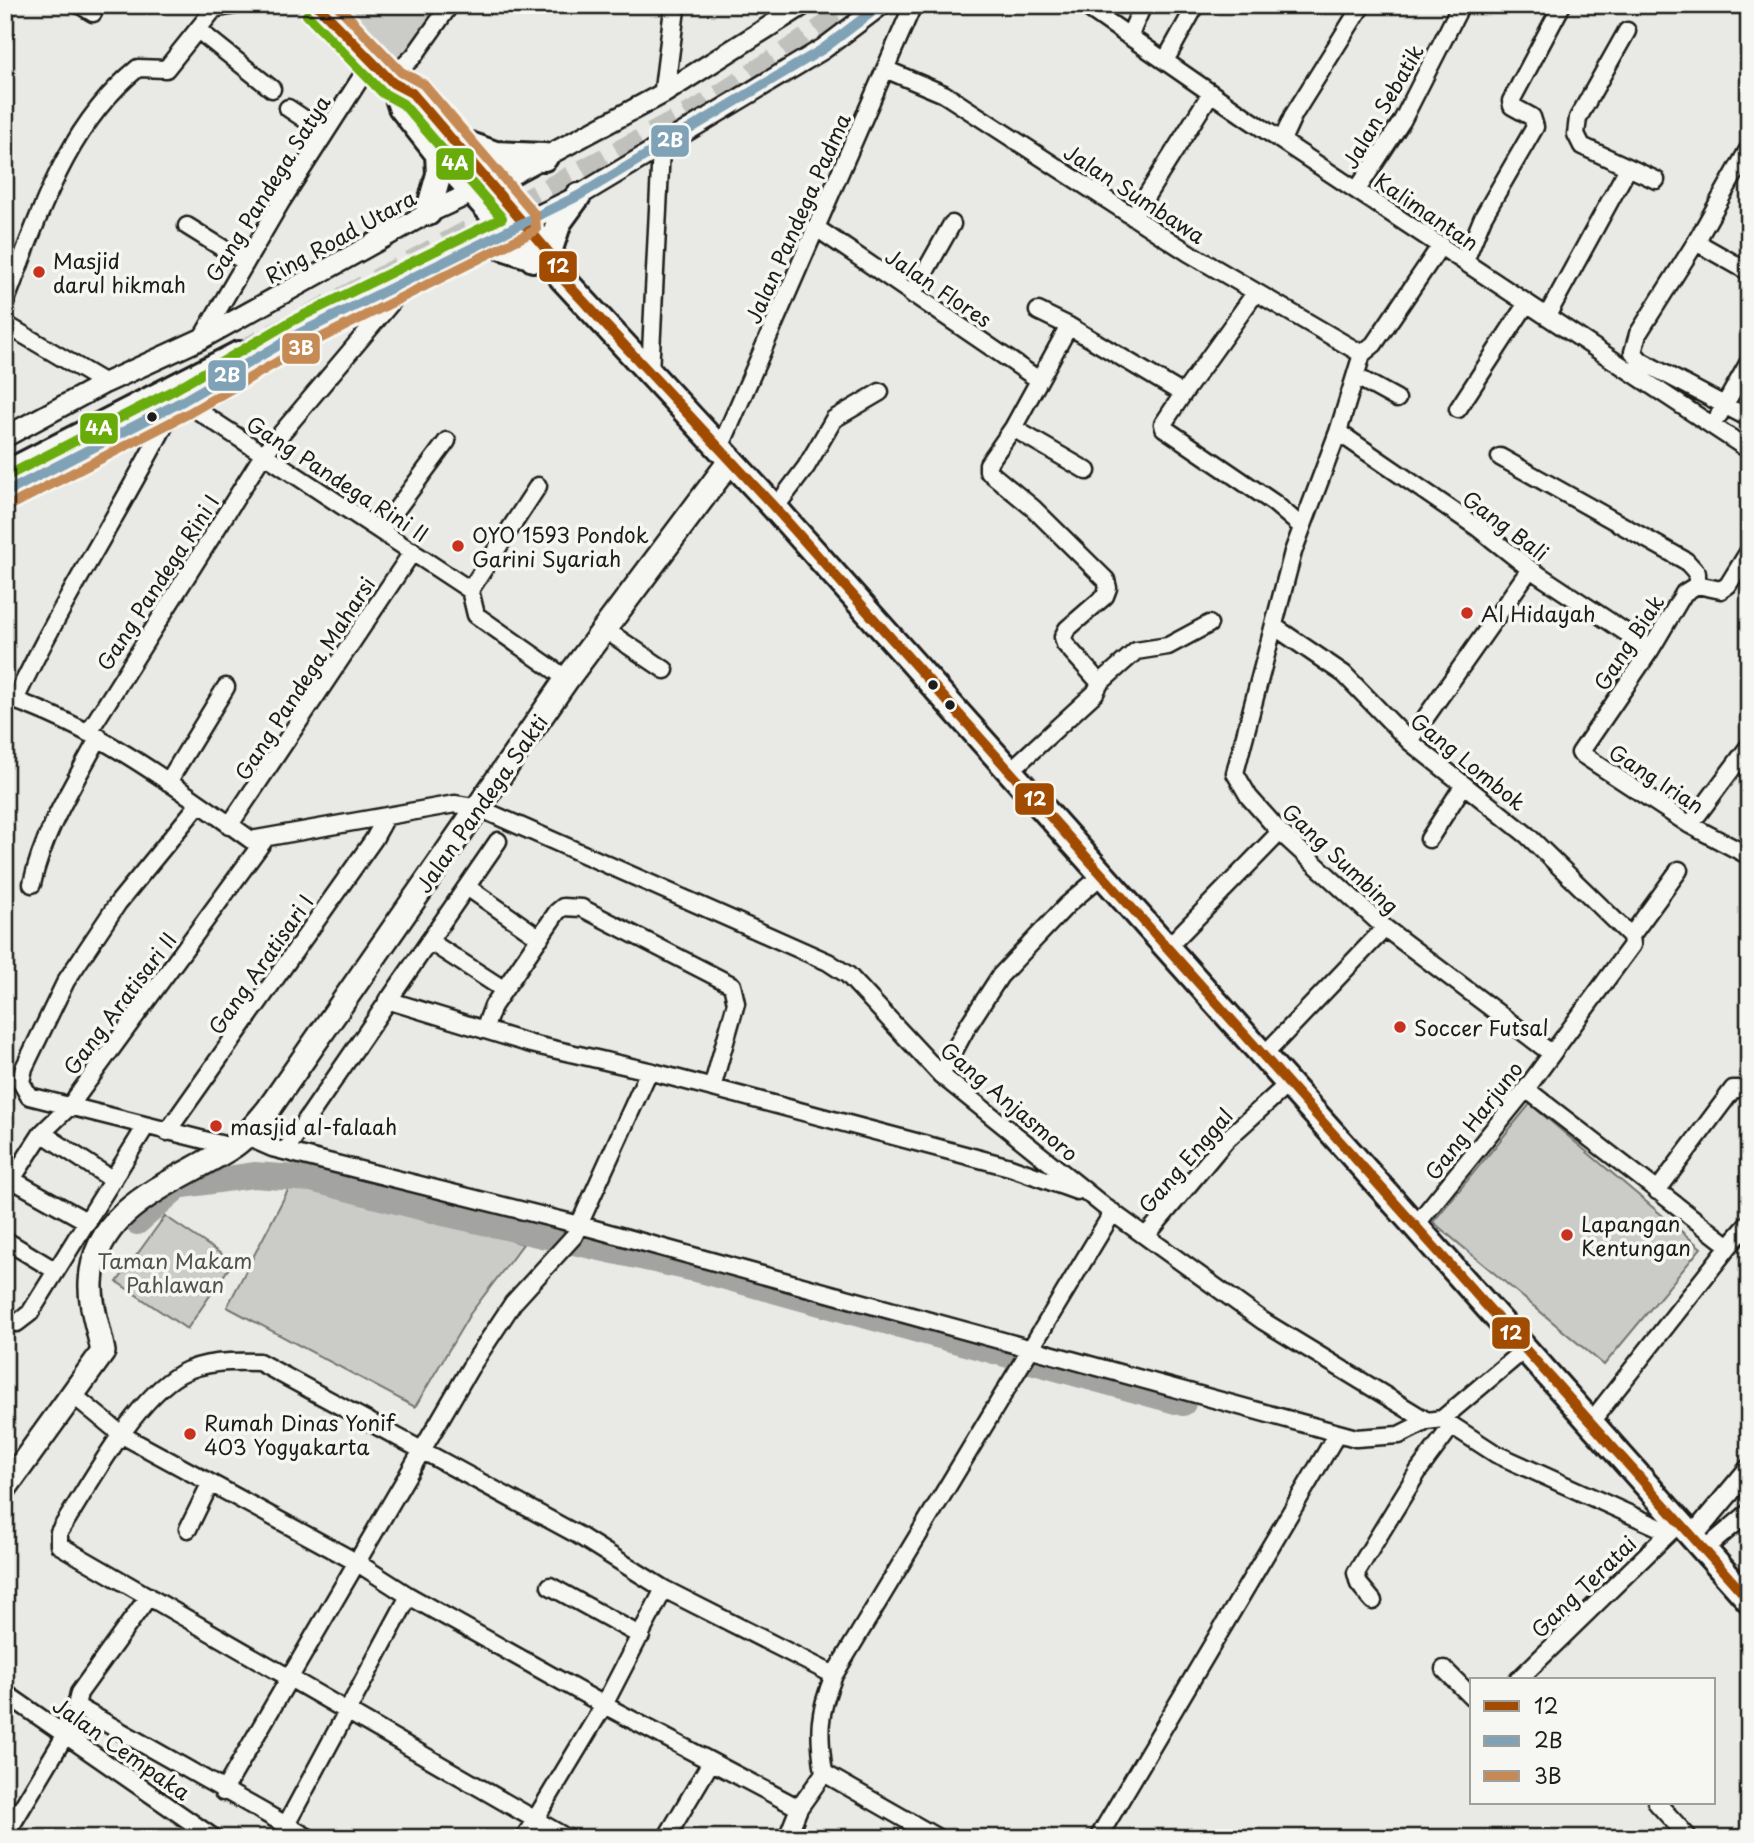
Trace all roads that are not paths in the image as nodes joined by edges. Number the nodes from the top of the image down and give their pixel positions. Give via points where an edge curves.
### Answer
1 (235, 5) edge
2 (450, 5) edge
3 (675, 5) edge
4 (803, 5) edge
5 (881, 5) edge
6 (913, 5) edge
7 (1084, 5) edge
8 (1143, 5) edge
9 (1196, 5) edge
10 (1363, 5) edge
11 (1461, 5) edge
12 (1562, 5) edge
13 (327, 9) edge
14 (198, 30) junction
15 (1627, 31) dead end
16 (1129, 37) junction
17 (1165, 61) junction
18 (371, 62) junction
19 (885, 69) junction
20 (392, 81) junction
21 (272, 89) dead end
22 (664, 93) junction
23 (1211, 93) junction
24 (288, 108) dead end
25 (324, 132) junction
26 (1282, 140) junction
27 (444, 146) junction
28 (661, 148) junction
29 (1749, 148) edge
30 (544, 158) junction
31 (1628, 168) junction
32 (1656, 180) dead end
33 (481, 188) junction
34 (1357, 190) junction
35 (578, 197) junction
36 (428, 213) junction
37 (1133, 217) junction
38 (952, 224) dead end
39 (187, 226) dead end
40 (516, 227) junction
41 (815, 227) junction
42 (484, 241) junction
43 (1696, 242) junction
44 (1441, 245) junction
45 (540, 254) junction
46 (1465, 261) junction
47 (245, 262) junction
48 (1749, 272) edge
49 (413, 276) junction
50 (1256, 292) junction
51 (912, 295) junction
52 (5, 303) edge
53 (1527, 303) junction
54 (1038, 311) dead end
55 (1547, 316) junction
56 (5, 324) edge
57 (1069, 326) junction
58 (201, 339) junction
59 (1362, 354) junction
60 (1749, 362) edge
61 (650, 373) junction
62 (1357, 377) junction
63 (1039, 380) junction
64 (105, 383) junction
65 (880, 392) dead end
66 (1183, 394) junction
67 (1397, 399) dead end
68 (179, 403) junction
69 (1724, 406) junction
70 (1458, 409) dead end
71 (1746, 410) edge
72 (1713, 426) junction
73 (1013, 428) junction
74 (1338, 432) junction
75 (5, 437) edge
76 (1732, 439) junction
77 (447, 441) dead end
78 (1749, 450) edge
79 (725, 454) junction
80 (263, 455) junction
81 (5, 457) edge
82 (1500, 457) dead end
83 (1087, 471) dead end
84 (5, 475) edge
85 (538, 486) dead end
86 (5, 493) edge
87 (775, 508) junction
88 (1302, 527) junction
89 (381, 530) junction
90 (413, 551) junction
91 (1749, 551) edge
92 (1530, 569) junction
93 (1697, 585) junction
94 (470, 590) junction
95 (1209, 624) dead end
96 (1275, 627) junction
97 (604, 629) junction
98 (1651, 649) junction
99 (665, 670) dead end
100 (567, 678) junction
101 (1100, 683) junction
102 (226, 687) dead end
103 (10, 698) edge
104 (93, 735) junction
105 (1409, 741) junction
106 (1749, 746) edge
107 (1580, 753) joint
108 (1010, 771) junction
109 (168, 782) junction
110 (1463, 786) junction
111 (199, 804) junction
112 (479, 808) junction
113 (385, 819) junction
114 (1690, 825) junction
115 (229, 826) junction
116 (1280, 832) junction
117 (265, 839) junction
118 (1429, 839) dead end
119 (498, 841) dead end
120 (1749, 856) edge
121 (1679, 870) dead end
122 (1102, 875) junction
123 (32, 884) dead end
124 (467, 887) junction
125 (1385, 928) junction
126 (1631, 936) junction
127 (540, 938) junction
128 (429, 940) junction
129 (1167, 948) junction
130 (503, 989) junction
131 (387, 1000) junction
132 (485, 1030) junction
133 (1551, 1053) junction
134 (1263, 1056) junction
135 (649, 1071) junction
136 (941, 1075) junction
137 (1288, 1084) junction
138 (712, 1088) junction
139 (1526, 1089) junction
140 (1749, 1090) edge
141 (69, 1107) junction
142 (146, 1126) junction
143 (167, 1132) junction
144 (42, 1133) junction
145 (239, 1141) junction
146 (285, 1151) junction
147 (113, 1180) junction
148 (8, 1185) edge
149 (1657, 1191) junction
150 (1095, 1199) junction
151 (1113, 1212) junction
152 (88, 1222) junction
153 (1749, 1223) edge
154 (1415, 1226) junction
155 (577, 1231) junction
156 (1146, 1237) junction
157 (5, 1240) edge
158 (1730, 1247) junction
159 (56, 1271) junction
160 (11, 1321) edge
161 (1029, 1349) junction
162 (1525, 1349) junction
163 (72, 1394) junction
164 (1440, 1422) junction
165 (1590, 1423) junction
166 (1337, 1434) junction
167 (122, 1435) junction
168 (422, 1453) junction
169 (1749, 1469) edge
170 (210, 1484) junction
171 (5, 1488) edge
172 (1749, 1512) edge
173 (188, 1529) dead end
174 (1686, 1535) junction
175 (356, 1563) junction
176 (550, 1586) dead end
177 (664, 1589) junction
178 (149, 1596) junction
179 (409, 1597) junction
180 (1749, 1600) edge
181 (1373, 1601) dead end
182 (641, 1636) junction
183 (1444, 1669) dead end
184 (834, 1675) junction
185 (289, 1677) junction
186 (1520, 1678) edge
187 (5, 1693) edge
188 (1470, 1695) edge
189 (604, 1705) junction
190 (349, 1712) junction
191 (66, 1734) junction
192 (711, 1762) junction
193 (824, 1773) junction
194 (223, 1792) junction
195 (1658, 1804) edge
196 (799, 1808) junction
197 (534, 1819) junction
198 (286, 1825) junction
199 (10, 1833) edge
200 (1102, 1836) edge
201 (214, 1838) edge
202 (309, 1838) edge
203 (524, 1838) edge
204 (567, 1838) edge
205 (666, 1838) edge
206 (787, 1838) edge
207 (938, 1838) edge
208 (1689, 1838) edge

1 - 14 street via 214,9
2 - 20 street
3 - 22 street
4 - 22 street, Ring Road Utara
5 - 28 street via 823,48
6 - 19 street, Jalan Pandega Padma
7 - 16 street, Kalimantan
8 - 16 street
9 - 17 street
10 - 26 street
11 - 34 street, Jalan Sebatik via 1402,121
12 - 46 street via 1511,101 1512,107 1532,117 1535,127 1483,217
13 - 18 main road
14 - 21 street
14 - 52 street via 166,69 138,68 123,79 84,125 34,221
15 - 31 street via 1578,118 1576,134 1583,146
16 - 17 street, Kalimantan
17 - 23 street, Kalimantan
18 - 20 main road
18 - 25 street, Gang Pandega Satya
19 - 37 street, Jalan Sumbawa via 944,94
19 - 41 street, Jalan Pandega Padma
20 - 27 main road via 412,93
22 - 30 street, Ring Road Utara
23 - 26 street, Kalimantan
23 - 37 street
24 - 25 street
25 - 47 street, Gang Pandega Satya
26 - 34 street, Kalimantan
27 - 30 highway
27 - 33 main road
27 - 36 main road
28 - 35 street
28 - 61 street
29 - 43 street
30 - 33 street, Ring Road Utara
31 - 32 street
31 - 55 street
33 - 36 street, Ring Road Utara
33 - 40 main road
34 - 44 street, Kalimantan
35 - 40 street
35 - 45 main road
36 - 58 street, Ring Road Utara
37 - 50 street, Jalan Sumbawa
38 - 51 street
39 - 47 street
40 - 42 street
40 - 45 main road
41 - 51 street, Jalan Flores
41 - 79 street, Jalan Pandega Padma
42 - 45 main road
42 - 49 street
43 - 48 street
43 - 69 street via 1638,334 1633,352 1641,361
44 - 46 street, Kalimantan
44 - 59 street via 1374,344
45 - 61 main road via 557,262 562,278
46 - 53 street, Kalimantan
47 - 58 street, Gang Pandega Satya
49 - 68 street via 298,334
49 - 80 street, Gang Pandega Rini I
50 - 59 street, Jalan Sumbawa
50 - 66 street
51 - 63 street, Jalan Flores
53 - 55 street, Kalimantan
53 - 70 street
54 - 57 street
55 - 72 street, Kalimantan
56 - 64 street
57 - 63 street
57 - 66 street
58 - 64 street, Ring Road Utara
59 - 62 street
60 - 69 street
61 - 79 main road
62 - 67 street
62 - 74 street
63 - 73 street
64 - 75 street, Ring Road Utara
65 - 87 street via 834,419
66 - 88 street via 1164,428
68 - 80 street, Gang Pandega Rini II
68 - 86 street
68 - 103 street
69 - 71 street
69 - 72 street
71 - 76 street
72 - 76 street, Kalimantan
73 - 83 street
73 - 101 street via 988,464 988,471 1106,580 1105,596 1063,637
74 - 88 street
74 - 92 street, Gang Bali
76 - 78 street, Kalimantan
77 - 89 street
79 - 87 main road
79 - 97 main road, Jalan Pandega Sakti
80 - 89 street, Gang Pandega Rini II
80 - 104 street, Gang Pandega Rini I
81 - 84 highway via 236,348
82 - 93 street via 1686,561 1697,573
85 - 94 street
87 - 108 main road
88 - 96 street
89 - 90 street, Gang Pandega Rini II
90 - 94 street, Gang Pandega Rini II
90 - 115 street, Gang Pandega Maharsi
91 - 93 street via 1721,590
92 - 98 street, Gang Bali
92 - 105 street
93 - 98 street, Gang Biak via 1684,593
94 - 100 street via 476,615
95 - 101 street via 1168,646 1136,651
96 - 105 street, Gang Lombok via 1344,674
96 - 116 street, Gang Sumbing via 1235,773
97 - 99 street
97 - 100 main road, Jalan Pandega Sakti
98 - 107 street, Gang Biak
100 - 112 main road, Jalan Pandega Sakti
101 - 108 street via 1096,693
102 - 109 street
103 - 104 street
104 - 109 street
104 - 123 street, Gang Pandega Rini I
105 - 110 street, Gang Lombok
106 - 114 street
107 - 114 street, Gang Irian
108 - 122 main road
109 - 111 street
110 - 118 street
110 - 126 street, Gang Lombok via 1527,835
111 - 115 street
111 - 141 street via 118,903 66,981 24,1068 23,1091
112 - 113 street via 455,804
112 - 136 street, Gang Anjasmoro via 837,967
112 - 145 main road, Jalan Pandega Sakti via 268,1110
113 - 117 street
113 - 143 street, Gang Aratisari I
114 - 120 street, Gang Irian
115 - 117 street via 251,840
116 - 125 street, Gang Sumbing
116 - 129 street
117 - 141 street, Gang Aratisari II
119 - 124 street
121 - 126 street, Gang Harjuno
122 - 129 main road
122 - 136 street via 1000,976
124 - 127 street
124 - 128 street
125 - 133 street, Gang Sumbing
125 - 134 street
126 - 133 street, Gang Harjuno via 1632,945
127 - 130 street
127 - 138 street via 563,907 582,908 732,985 736,1003
128 - 130 street
128 - 131 street
129 - 134 main road
130 - 132 street
131 - 132 street
131 - 146 street
132 - 135 street
133 - 139 street, Gang Harjuno
134 - 137 main road
135 - 138 street
135 - 155 street
136 - 150 street, Gang Anjasmoro
137 - 154 main road
137 - 156 street, Gang Enggal via 1226,1140
138 - 150 street via 1010,1167
139 - 149 street
139 - 154 street, Gang Harjuno
140 - 149 street via 1733,1089
141 - 142 street
141 - 144 street, Gang Aratisari II
142 - 143 street
142 - 147 street
143 - 145 street
144 - 147 street
144 - 148 street, Gang Aratisari II
145 - 146 street
145 - 163 main road, Jalan Pandega Sakti via 139,1200 104,1240 90,1281 103,1352
146 - 155 street
147 - 152 street
148 - 152 street
149 - 158 street
150 - 151 street, Gang Anjasmoro
151 - 156 street, Gang Anjasmoro
151 - 161 street
152 - 159 street
153 - 158 street
154 - 162 main road
155 - 161 street
155 - 168 street via 513,1303
156 - 164 street, Gang Anjasmoro via 1262,1321
157 - 159 street
158 - 165 street
159 - 160 street via 30,1313
161 - 166 street
161 - 184 street
162 - 164 street
162 - 165 main road
163 - 167 street
163 - 171 main road, Jalan Pandega Sakti
164 - 166 street via 1399,1435 1366,1438
164 - 174 street, Gang Anjasmoro via 1496,1454
164 - 181 street via 1419,1470 1356,1573
165 - 174 main road
166 - 200 street
167 - 168 street via 162,1387 181,1374 208,1364 260,1362
167 - 170 street
167 - 178 street via 57,1536 65,1550
168 - 175 street
168 - 177 street via 578,1535
169 - 174 street
170 - 173 street
170 - 175 street
172 - 174 street, Gang Teratai
174 - 180 main road
174 - 186 street, Gang Teratai
175 - 179 street
175 - 185 street
176 - 182 street
177 - 182 street
177 - 184 street
178 - 185 street
178 - 194 street via 79,1693 76,1706
179 - 189 street
179 - 190 street
182 - 189 street
183 - 188 street
184 - 193 street via 821,1705 818,1729
185 - 190 street
185 - 194 street
187 - 191 street, Jalan Cempaka
189 - 192 street
189 - 197 street
190 - 197 street
190 - 198 street
191 - 199 street
191 - 201 street, Jalan Cempaka
192 - 196 street
192 - 205 street
193 - 196 street
193 - 207 street
194 - 198 street
195 - 208 street
196 - 206 street
197 - 203 street
197 - 204 street
198 - 202 street

